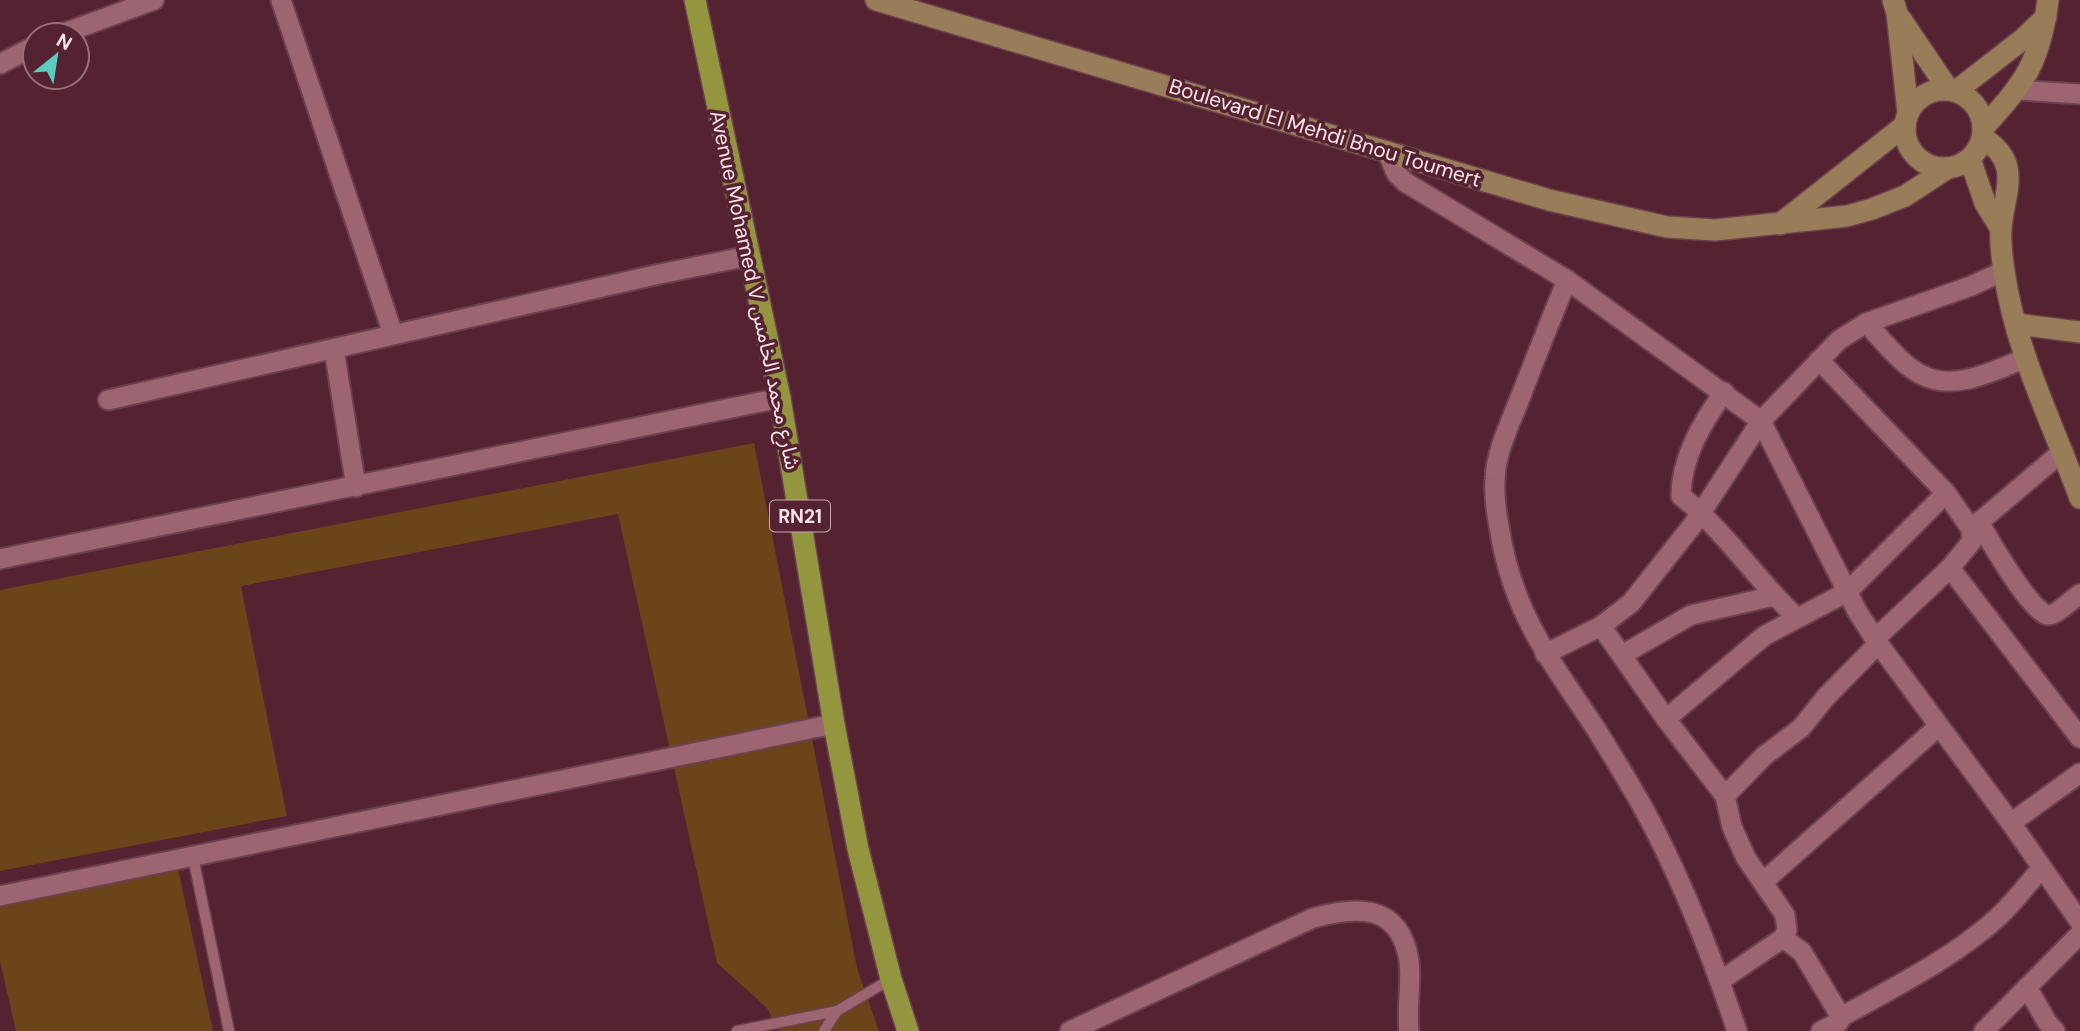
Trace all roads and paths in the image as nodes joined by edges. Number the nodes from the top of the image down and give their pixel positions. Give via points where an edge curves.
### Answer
1 (154, 0) edge
2 (281, 0) edge
3 (695, 0) edge
4 (876, 0) edge
5 (1895, 7) edge
6 (2047, 8) edge
7 (91, 23) edge
8 (21, 53) edge
9 (0, 64) edge
10 (1952, 90) junction
11 (2017, 90) junction
12 (2080, 94) edge
13 (1906, 119) junction
14 (1983, 132) junction
15 (1387, 151) junction
16 (1970, 159) junction
17 (1948, 168) junction
18 (1780, 224) junction
19 (2001, 229) junction
20 (749, 256) junction
21 (2004, 271) junction
22 (1567, 280) junction
23 (1866, 323) junction
24 (2016, 324) junction
25 (2080, 332) edge
26 (393, 334) junction
27 (334, 349) junction
28 (2026, 358) junction
29 (1819, 360) junction
30 (1724, 393) junction
31 (780, 398) junction
32 (108, 400) dead end
33 (1761, 421) junction
34 (2063, 451) junction
35 (356, 487) junction
36 (1946, 493) junction
37 (2080, 498) edge
38 (1702, 512) junction
39 (1975, 526) junction
40 (0, 559) edge
41 (1950, 569) junction
42 (1847, 592) junction
43 (2080, 594) edge
44 (1774, 596) junction
45 (1797, 618) junction
46 (1601, 626) junction
47 (1877, 641) junction
48 (1545, 654) junction
49 (1622, 654) junction
50 (1666, 719) junction
51 (834, 724) junction
52 (1939, 726) junction
53 (2080, 738) edge
54 (2080, 773) edge
55 (1725, 796) junction
56 (2011, 823) junction
57 (193, 857) junction
58 (2042, 868) junction
59 (1763, 882) junction
60 (0, 896) edge
61 (2080, 922) edge
62 (2080, 934) edge
63 (1783, 938) junction
64 (891, 979) junction
65 (1720, 981) junction
66 (2027, 987) junction
67 (837, 1011) junction
68 (1841, 1017) junction
69 (768, 1028) edge
70 (229, 1031) edge
71 (737, 1031) edge
72 (824, 1031) edge
73 (908, 1031) edge
74 (1070, 1031) edge
75 (1409, 1031) edge
76 (1737, 1031) edge
77 (1821, 1031) edge
78 (1984, 1031) edge
79 (2055, 1031) edge

1 - 7 street
2 - 26 street
3 - 20 main road, Avenue Mohamed V شارع محمد الخامس / RN21
4 - 15 main road, Boulevard El Mehdi Bnou Toumert
5 - 10 main road
5 - 13 main road
6 - 10 main road via 2015,46
6 - 11 main road via 2036,58
8 - 9 street
10 - 13 main road via 1924,94
10 - 14 main road via 1975,104 1982,115
11 - 12 street
11 - 14 main road
13 - 17 main road via 1906,139 1912,152 1934,167
13 - 18 main road
14 - 16 main road
14 - 19 main road via 2007,167
15 - 18 main road, Boulevard El Mehdi Bnou Toumert via 1549,200 1657,225 1715,230
15 - 22 street via 1405,182
16 - 17 main road, Boulevard El Mehdi Bnou Toumert
16 - 19 main road via 1985,203
17 - 18 main road, Boulevard El Mehdi Bnou Toumert via 1872,209
19 - 21 main road
20 - 26 street
20 - 31 main road, Avenue Mohamed V شارع محمد الخامس / RN21
21 - 23 street
21 - 24 main road
22 - 30 street
22 - 48 street via 1502,442 1495,477 1509,577
23 - 28 street via 1910,367 1933,379 1971,378
23 - 29 street
24 - 25 main road
24 - 28 main road
26 - 27 street
27 - 32 street
27 - 35 street
28 - 34 main road
29 - 33 street
29 - 36 street
30 - 33 street
30 - 38 street via 1702,424 1681,479 1681,496
31 - 35 street
31 - 51 main road, Avenue Mohamed V شارع محمد الخامس / RN21
33 - 38 street
33 - 42 street
34 - 37 main road
34 - 39 street
35 - 40 street
36 - 39 street
36 - 42 street
38 - 44 street
38 - 46 street via 1630,603
39 - 41 street via 1972,541
39 - 43 street via 2045,615 2052,615
41 - 47 street
41 - 53 street
42 - 45 street
42 - 47 street
44 - 45 street
44 - 49 street via 1691,615
45 - 50 street via 1764,636
46 - 48 street
46 - 49 street
47 - 52 street
47 - 55 street via 1801,729 1764,756
48 - 65 street via 1641,804
49 - 50 street
50 - 55 street
51 - 57 street
51 - 64 main road, Avenue Mohamed V شارع محمد الخامس / RN21 via 858,849
52 - 56 street
52 - 59 street
54 - 56 street
55 - 59 street via 1738,840
56 - 58 street
57 - 60 street
57 - 70 lane
58 - 61 street
58 - 68 street via 1987,927 1912,978
59 - 63 street via 1785,915
62 - 66 street
63 - 65 street
63 - 68 street via 1802,952
64 - 67 lane
64 - 73 main road, Avenue Mohamed V شارع محمد الخامس / RN21
65 - 76 street
66 - 78 street
66 - 79 street
67 - 69 lane
67 - 72 lane
68 - 77 street
69 - 71 lane
74 - 75 street via 1313,918 1364,909 1382,916 1404,942 1409,961

